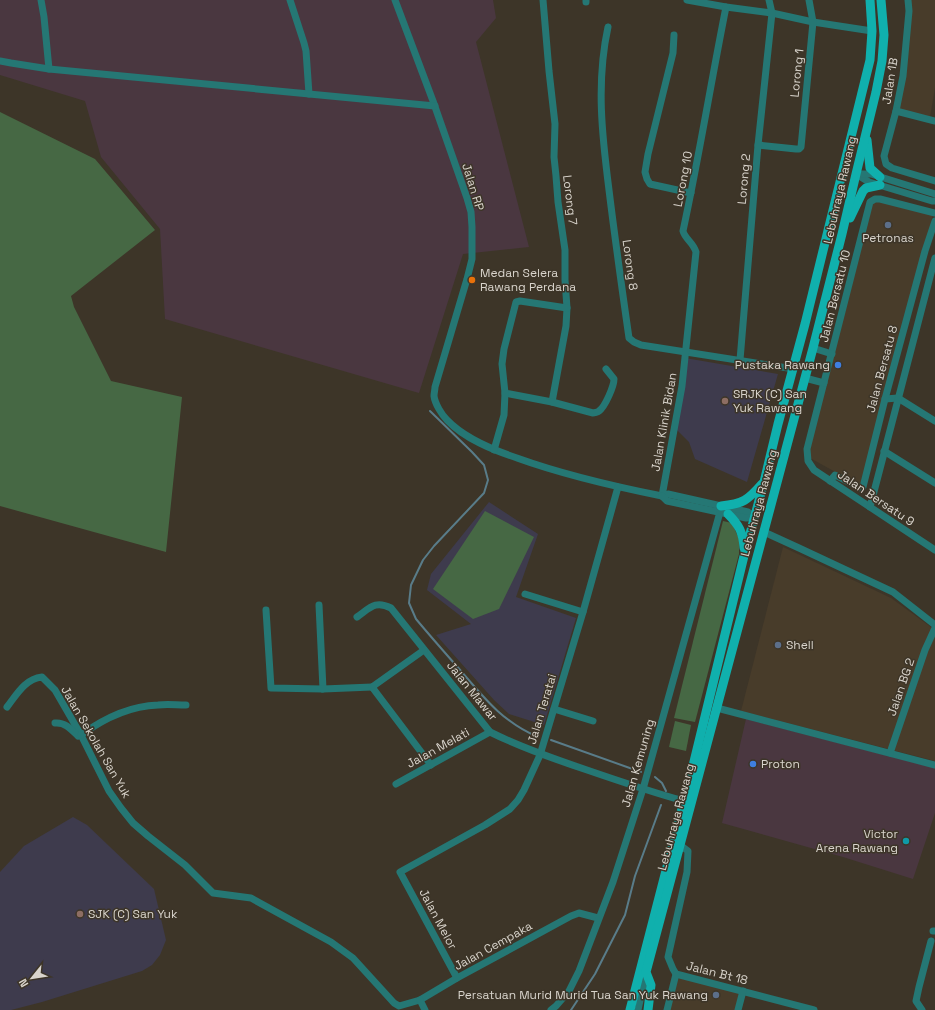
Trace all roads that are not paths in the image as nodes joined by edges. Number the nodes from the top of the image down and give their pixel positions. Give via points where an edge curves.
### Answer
1 (41, 0) edge
2 (290, 0) edge
3 (395, 0) edge
4 (543, 0) edge
5 (687, 0) edge
6 (770, 0) edge
7 (809, 0) edge
8 (870, 0) edge
9 (881, 0) edge
10 (908, 0) edge
11 (713, 2) edge
12 (726, 7) junction
13 (772, 13) junction
14 (814, 22) junction
15 (608, 27) dead end
16 (872, 31) junction
17 (674, 35) dead end
18 (0, 61) edge
19 (49, 69) junction
20 (309, 94) junction
21 (434, 106) junction
22 (896, 111) junction
23 (935, 121) edge
24 (866, 132) junction
25 (758, 144) junction
26 (848, 151) junction
27 (856, 174) junction
28 (880, 181) junction
29 (935, 181) edge
30 (838, 192) junction
31 (691, 193) junction
32 (935, 194) edge
33 (935, 201) edge
34 (935, 213) edge
35 (935, 221) edge
36 (842, 234) junction
37 (935, 258) edge
38 (933, 271) edge
39 (567, 308) junction
40 (813, 348) junction
41 (686, 352) junction
42 (832, 354) junction
43 (740, 360) junction
44 (606, 369) dead end
45 (794, 369) junction
46 (805, 378) junction
47 (824, 383) junction
48 (505, 393) junction
49 (898, 398) junction
50 (885, 399) junction
51 (552, 402) junction
52 (935, 422) edge
53 (494, 450) junction
54 (884, 451) junction
55 (808, 461) joint
56 (830, 480) junction
57 (764, 482) junction
58 (935, 483) edge
59 (618, 487) junction
60 (662, 496) junction
61 (870, 507) junction
62 (770, 509) junction
63 (723, 510) junction
64 (755, 517) junction
65 (764, 532) junction
66 (761, 543) junction
67 (935, 550) edge
68 (744, 556) junction
69 (525, 594) dead end
70 (319, 604) dead end
71 (266, 610) dead end
72 (583, 612) junction
73 (357, 616) dead end
74 (935, 624) edge
75 (935, 628) edge
76 (424, 650) junction
77 (372, 688) junction
78 (323, 689) junction
79 (186, 705) dead end
80 (7, 707) dead end
81 (717, 708) junction
82 (554, 709) junction
83 (593, 721) dead end
84 (55, 723) dead end
85 (490, 732) junction
86 (82, 737) junction
87 (890, 753) junction
88 (540, 754) junction
89 (431, 765) junction
90 (935, 765) edge
91 (396, 784) dead end
92 (643, 789) junction
93 (684, 801) junction
94 (680, 846) junction
95 (400, 872) joint
96 (598, 918) junction
97 (931, 941) dead end
98 (646, 972) junction
99 (676, 974) junction
100 (457, 978) junction
101 (743, 991) junction
102 (420, 1000) junction
103 (399, 1006) joint
104 (789, 1007) edge
105 (426, 1010) edge
106 (551, 1010) edge
107 (630, 1010) edge
108 (638, 1010) edge
109 (648, 1010) edge
110 (667, 1010) edge
111 (738, 1010) edge
112 (814, 1010) edge
113 (922, 1010) edge

1 - 19 street
2 - 20 street via 306,51
3 - 21 street, Jalan RP
4 - 39 street, Lorong 7 via 558,202 566,250
5 - 11 street
6 - 13 street, Lorong 2
7 - 14 street, Lorong 1
8 - 16 main road, Lebuhraya Rawang
9 - 24 main road, Lebuhraya Rawang via 884,35 882,61
10 - 22 street, Jalan 1B via 903,76
11 - 12 street
12 - 13 street
12 - 31 street, Lorong 10
13 - 14 street
13 - 25 street, Lorong 2
14 - 16 street
14 - 25 street, Lorong 1 via 801,147 799,149
15 - 41 street, Lorong 8 via 601,90 602,133 629,338 641,345
16 - 26 main road, Lebuhraya Rawang via 870,60
17 - 31 street via 673,53 645,172 650,184
18 - 19 street
19 - 20 street
20 - 21 street
21 - 53 street, Jalan RP via 467,198 472,227 472,259 434,398 446,420 455,428
22 - 23 street
22 - 29 street, Jalan 1B via 884,156 886,164
24 - 27 main road, Lebuhraya Rawang
24 - 28 main road via 870,168
25 - 43 street, Lorong 2
26 - 27 main road via 852,170
26 - 30 main road, Lebuhraya Rawang
27 - 28 street via 871,174
27 - 30 main road via 850,176
27 - 36 main road, Lebuhraya Rawang
28 - 32 street
28 - 33 street
28 - 36 main road via 863,191
30 - 45 main road, Lebuhraya Rawang
31 - 41 street, Lorong 10 via 684,236 692,243 696,252
34 - 42 street, Jalan Bersatu 10 via 880,199 870,202
35 - 50 street, Jalan Bersatu 8
36 - 40 main road, Lebuhraya Rawang
37 - 38 street
38 - 49 street
39 - 48 street via 516,302 503,357
39 - 51 street, Lorong 7
40 - 42 street
40 - 46 main road, Lebuhraya Rawang
41 - 43 street, Lorong 8
41 - 60 street, Jalan Klinik Bidan
42 - 47 street, Jalan Bersatu 10
43 - 45 street, Lorong 8
44 - 51 street via 614,378 614,384 598,412 593,413
45 - 57 main road, Lebuhraya Rawang
46 - 47 street
46 - 62 main road, Lebuhraya Rawang
47 - 55 street, Jalan Bersatu 10 via 807,449
48 - 51 street
48 - 53 street via 504,415
49 - 50 street
49 - 52 street
49 - 54 street
50 - 56 street, Jalan Bersatu 8 via 863,487 860,488 835,475
53 - 59 street via 536,465
54 - 58 street
54 - 61 street
55 - 56 street, Jalan Bersatu 9 via 814,470
56 - 61 street, Jalan Bersatu 9
57 - 63 main road via 748,499
57 - 64 main road, Lebuhraya Rawang
59 - 60 street
59 - 72 street, Jalan Teratai
60 - 63 street via 668,494
61 - 67 street, Jalan Bersatu 9
62 - 64 main road via 762,518
62 - 65 main road, Lebuhraya Rawang
63 - 64 street via 746,518
63 - 68 main road via 738,524 744,539
63 - 92 street, Jalan Kemuning
64 - 66 main road
64 - 68 main road, Lebuhraya Rawang
65 - 66 main road, Lebuhraya Rawang
65 - 74 street via 893,592
66 - 81 main road, Lebuhraya Rawang
68 - 93 main road, Lebuhraya Rawang
69 - 72 street
70 - 78 street
71 - 78 street via 271,688
72 - 82 street, Jalan Teratai
73 - 76 street, Jalan Mawar via 375,605 384,604 391,608
75 - 87 street, Jalan BG 2
76 - 77 street
76 - 85 street, Jalan Mawar
77 - 78 street
77 - 89 street
79 - 86 street via 134,708 93,726
80 - 86 street, Jalan Sekolah San Yuk via 22,688 35,678 42,677 55,690
81 - 87 street
81 - 94 main road, Lebuhraya Rawang
82 - 83 street
82 - 88 street, Jalan Teratai
84 - 86 street via 69,727 78,737
85 - 88 street, Jalan Mawar
85 - 89 street, Jalan Melati
86 - 103 street, Jalan Sekolah San Yuk via 109,791 133,823 185,865 213,893 251,898 331,942 353,958
87 - 90 street
88 - 92 street, Jalan Mawar
88 - 95 street, Jalan Teratai via 524,790 510,808 485,825
89 - 91 street, Jalan Melati
92 - 93 street, Jalan Mawar
92 - 96 street, Jalan Kemuning
93 - 107 main road, Lebuhraya Rawang
94 - 98 main road, Lebuhraya Rawang
94 - 99 street, Jalan Bt 18 via 688,851 687,872 668,957
95 - 100 street, Jalan Melor
96 - 100 street, Jalan Cempaka via 579,913 571,916
96 - 106 street, Jalan Kemuning via 579,971 568,991
97 - 113 street via 916,1001
98 - 108 street, Lebuhraya Rawang
98 - 109 main road via 651,985
99 - 101 street, Jalan Bt 18
99 - 110 street, Jalan Bt 18
100 - 102 street, Jalan Cempaka
101 - 104 street, Jalan Bt 18
101 - 111 street
102 - 103 street, Jalan Cempaka
102 - 105 street
104 - 112 street, Jalan Bt 18

